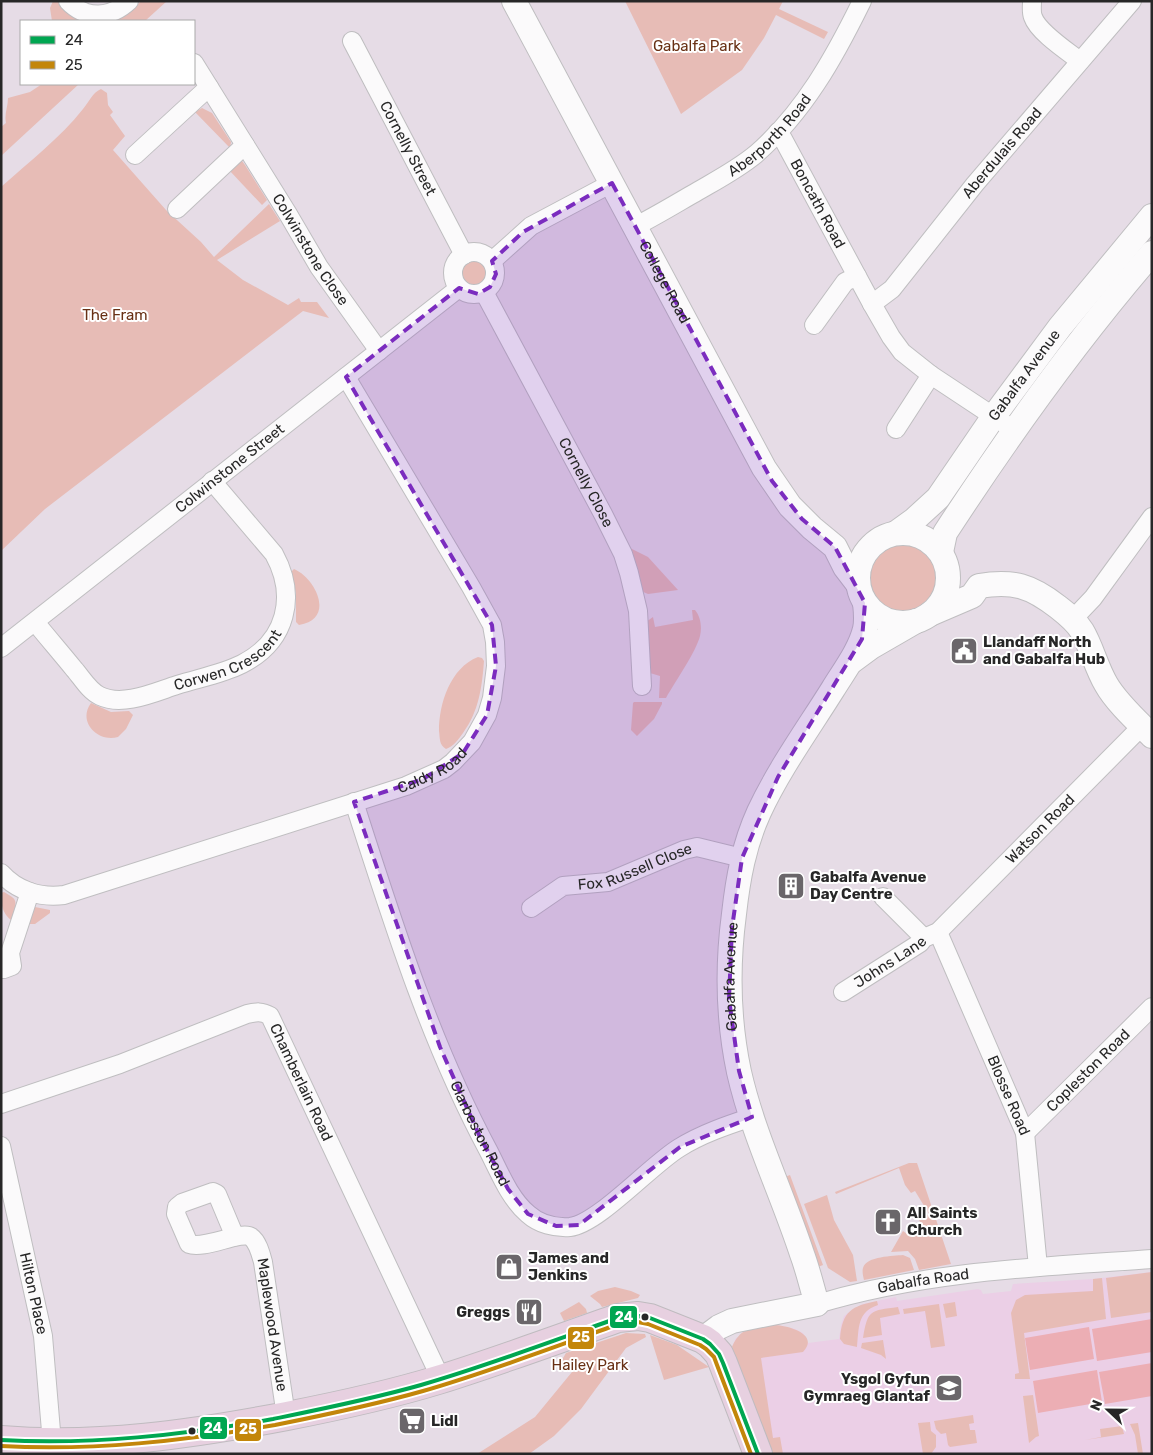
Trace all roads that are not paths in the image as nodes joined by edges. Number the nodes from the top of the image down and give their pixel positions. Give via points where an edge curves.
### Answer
1 (68, 1) edge
2 (129, 1) edge
3 (514, 1) edge
4 (862, 1) edge
5 (1032, 1) edge
6 (1132, 1) edge
7 (352, 41) dead end
8 (1080, 61) junction
9 (195, 65) edge
10 (209, 88) junction
11 (778, 132) junction
12 (245, 145) junction
13 (135, 155) dead end
14 (612, 183) junction
15 (177, 209) dead end
16 (1152, 216) edge
17 (634, 227) junction
18 (1152, 253) edge
19 (464, 255) junction
20 (492, 261) junction
21 (857, 276) junction
22 (459, 288) junction
23 (484, 292) junction
24 (872, 304) junction
25 (814, 326) dead end
26 (379, 351) junction
27 (932, 375) junction
28 (346, 377) junction
29 (994, 416) junction
30 (896, 429) dead end
31 (1014, 430) junction
32 (212, 481) junction
33 (1152, 517) edge
34 (886, 538) junction
35 (835, 547) junction
36 (944, 560) junction
37 (980, 586) junction
38 (862, 594) junction
39 (923, 618) junction
40 (1073, 619) junction
41 (35, 622) junction
42 (1, 648) edge
43 (848, 664) junction
44 (642, 686) dead end
45 (1147, 731) edge
46 (354, 802) junction
47 (742, 858) junction
48 (1, 873) edge
49 (30, 892) junction
50 (883, 898) dead end
51 (531, 908) dead end
52 (931, 935) junction
53 (4, 969) dead end
54 (843, 992) dead end
55 (1152, 1007) edge
56 (1, 1104) edge
57 (752, 1117) junction
58 (1024, 1134) junction
59 (1, 1146) edge
60 (243, 1237) dead end
61 (1152, 1259) edge
62 (1038, 1267) junction
63 (817, 1304) junction
64 (703, 1339) junction
65 (441, 1379) junction
66 (286, 1416) junction
67 (52, 1443) junction
68 (18, 1445) edge
69 (758, 1454) edge

1 - 2 street via 81,11 98,16 114,12
3 - 14 street, College Road
4 - 11 street, Aberporth Road via 825,72
5 - 8 street via 1033,19 1039,27
6 - 8 street, Aberdulais Road
7 - 19 street, Cornelly Street
8 - 24 street, Aberdulais Road via 975,184 892,289
9 - 10 street, Colwinstone Close
10 - 12 street, Colwinstone Close
10 - 13 street
11 - 17 street, Aberporth Road via 737,168
11 - 21 street, Boncath Road
12 - 15 street
12 - 26 street, Colwinstone Close via 318,267
14 - 17 street, College Road
14 - 20 street via 531,226
16 - 29 street, Gabalfa Avenue via 1068,316
17 - 35 street, College Road via 772,481 802,518
18 - 31 street, Gabalfa Avenue via 1091,327
19 - 20 street via 481,253
19 - 22 street via 454,268
20 - 23 street via 496,274
21 - 24 street, Boncath Road
21 - 25 street via 845,282
22 - 23 street via 471,294
22 - 26 street, Colwinstone Street
23 - 44 street, Cornelly Close via 623,554 638,612
24 - 27 street, Boncath Road via 902,352
26 - 28 street, Colwinstone Street
27 - 29 street, Boncath Road
27 - 30 street
28 - 32 street, Colwinstone Street
28 - 46 street, Caldy Road via 486,613 496,642 495,683 487,715 472,742 453,762 423,779
29 - 31 street, Boncath Road
29 - 34 street, Gabalfa Avenue via 938,498 914,520
31 - 36 street, Gabalfa Avenue via 945,533
32 - 41 street, Colwinstone Street
32 - 41 street, Corwen Crescent via 274,554 286,586 283,621 272,639 253,657 232,668 143,696 109,699 92,691
33 - 40 street via 1093,598
34 - 35 street
34 - 36 street via 909,533 921,536 932,543
34 - 38 street via 864,554 858,570
35 - 38 street, College Road
36 - 37 street
36 - 39 street via 948,581 946,594 939,605
37 - 39 street via 972,596
37 - 40 street via 1003,583 1024,586
38 - 39 street via 873,612 886,620 901,623
38 - 43 street, Gabalfa Avenue via 865,630
39 - 43 street, Gabalfa Avenue
40 - 45 street via 1106,683
41 - 42 street, Colwinstone Street
43 - 47 street, Gabalfa Avenue via 778,778 760,811
45 - 52 street, Watson Road
46 - 49 street, Caldy Road via 73,893 54,896
46 - 57 street, Clarbeston Road via 440,1047 508,1189 528,1214 556,1226 579,1225 680,1147
47 - 51 street, Fox Russell Close via 697,847 684,850 608,882 563,886
47 - 57 street, Gabalfa Avenue via 732,928 729,999 732,1036
48 - 49 street, Caldy Road
49 - 53 street via 10,953 12,966
50 - 52 street
52 - 54 street, Johns Lane
52 - 58 street, Blosse Road
55 - 58 street, Copleston Road
56 - 65 street, Chamberlain Road via 120,1064 248,1014 266,1013
57 - 63 street, Gabalfa Avenue via 803,1255
58 - 62 street, Blosse Road
59 - 67 street, Hilton Place via 43,1336
60 - 66 street, Maplewood Avenue via 260,1252 263,1262
61 - 62 street, Gabalfa Road
62 - 63 street, Gabalfa Road via 918,1280
63 - 64 street, Gabalfa Road via 732,1321
64 - 65 main road via 650,1318 627,1316
64 - 69 main road via 723,1363
65 - 66 main road
66 - 67 main road via 150,1438
67 - 68 main road

